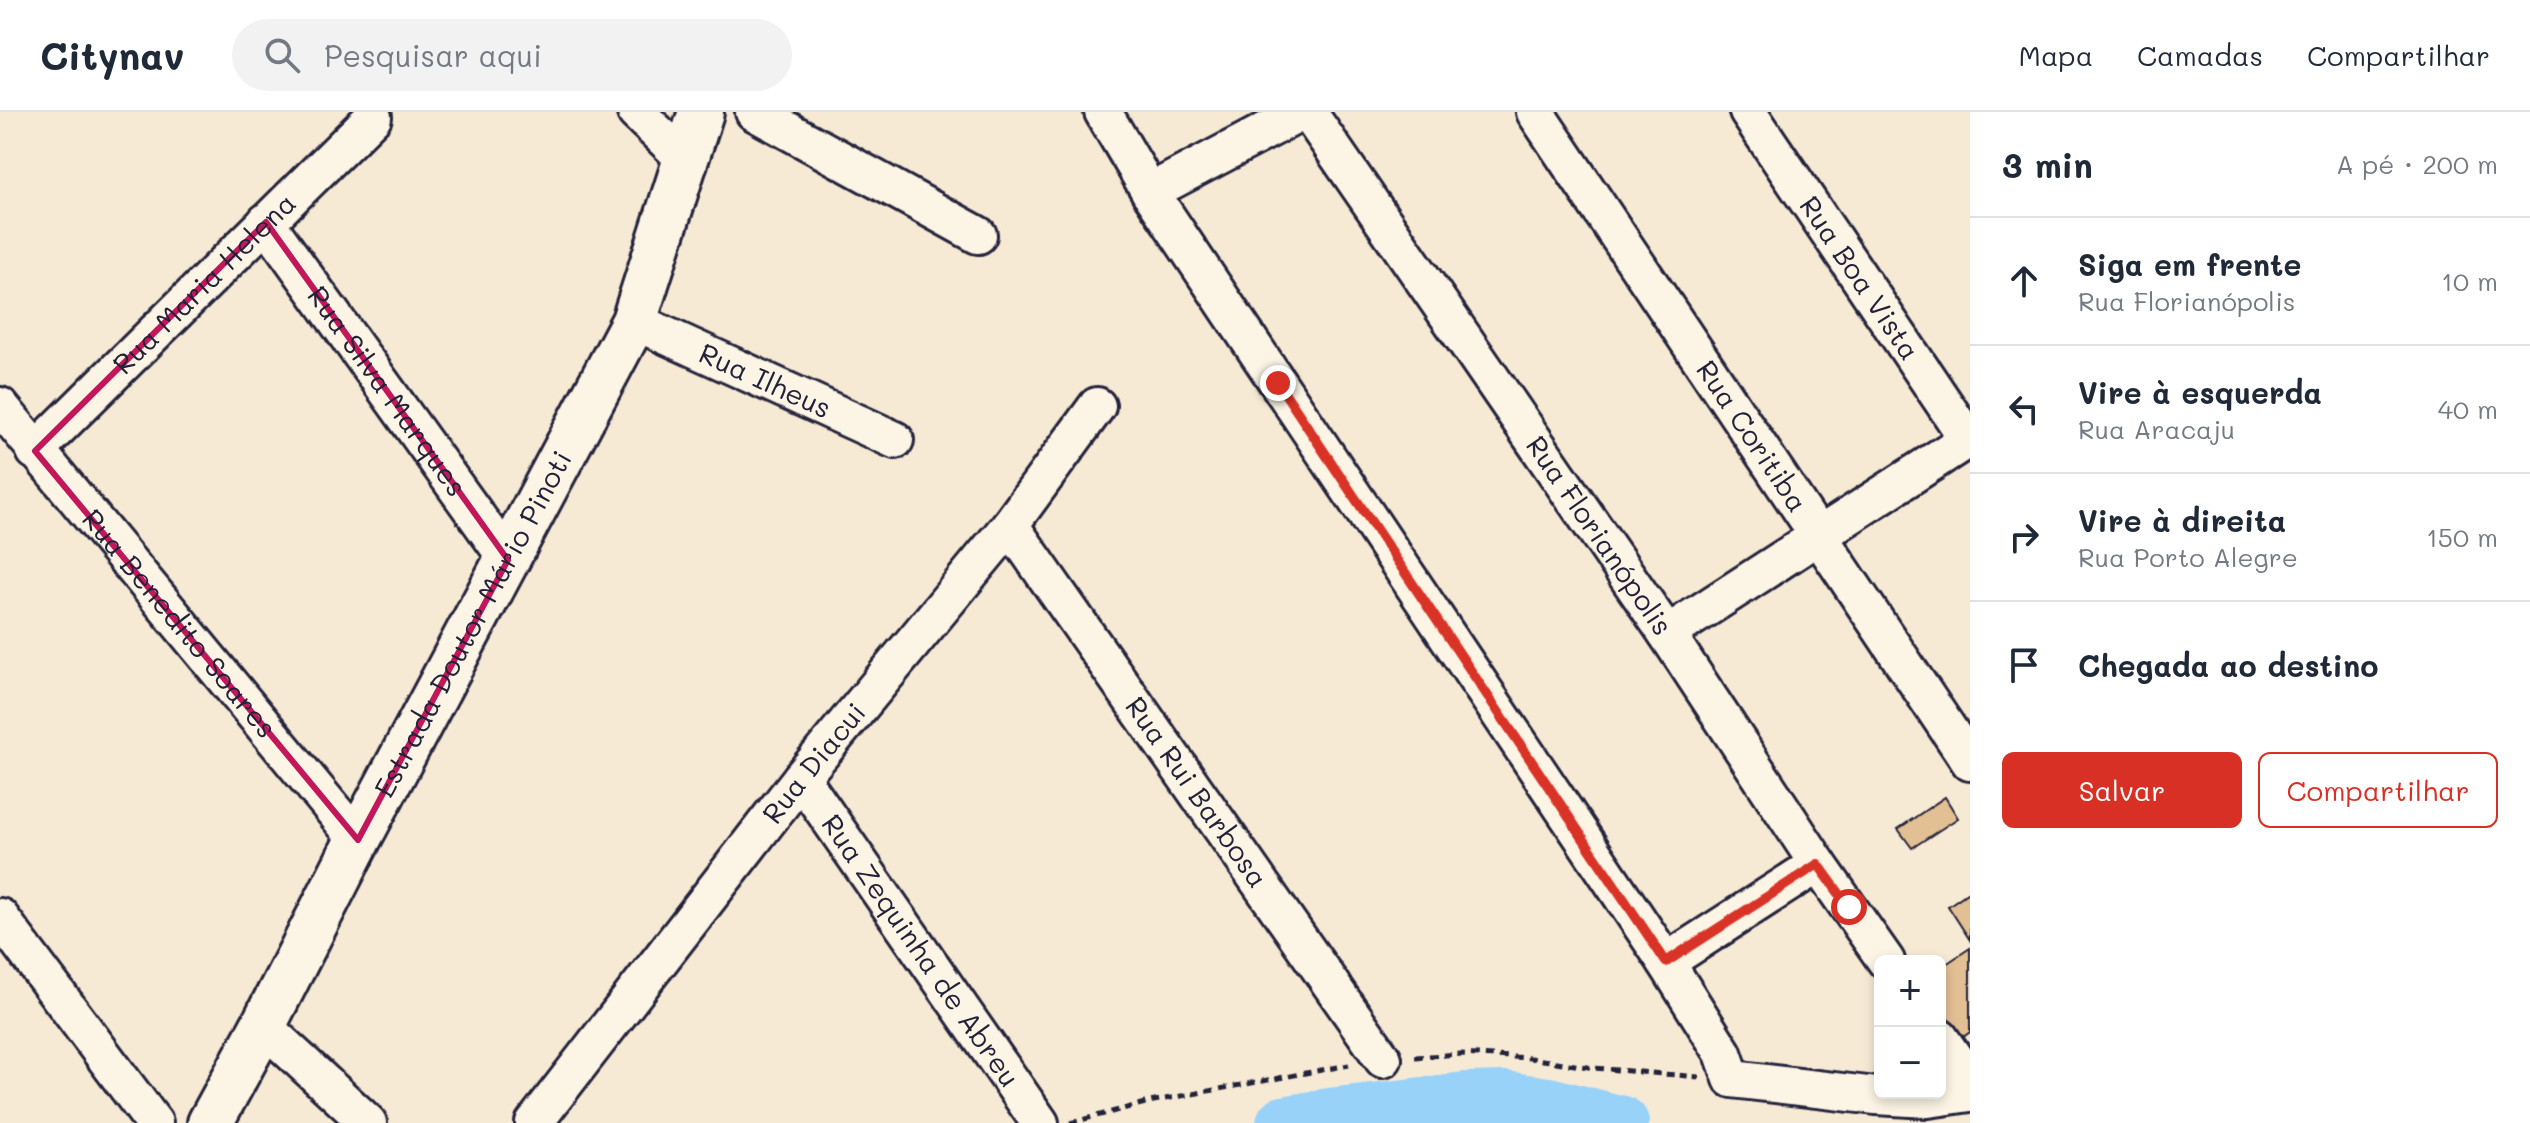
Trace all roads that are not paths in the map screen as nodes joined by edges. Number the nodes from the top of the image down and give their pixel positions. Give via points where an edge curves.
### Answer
1 (636, 112) edge
2 (701, 112) edge
3 (754, 112) edge
4 (1103, 112) edge
5 (1305, 112) edge
6 (1535, 112) edge
7 (1748, 112) edge
8 (373, 117) dead end
9 (685, 159) junction
10 (1150, 192) junction
11 (266, 222) junction
12 (978, 235) dead end
13 (634, 321) junction
14 (0, 406) edge
15 (1097, 406) dead end
16 (895, 440) dead end
17 (1969, 441) edge
18 (35, 451) junction
19 (1010, 525) junction
20 (1818, 536) junction
21 (508, 560) junction
22 (1667, 634) junction
23 (1970, 762) edge
24 (801, 778) junction
25 (358, 840) junction
26 (1818, 864) junction
27 (0, 917) edge
28 (1882, 955) edge
29 (1666, 962) junction
30 (263, 1026) junction
31 (1946, 1047) edge
32 (1383, 1059) dead end
33 (1970, 1081) edge
34 (1970, 1093) edge
35 (154, 1123) edge
36 (210, 1123) edge
37 (368, 1123) edge
38 (534, 1123) edge
39 (1040, 1123) edge

1 - 9 street
2 - 9 street, Estrada Doutor Mário Pinoti
3 - 12 street
4 - 10 street
5 - 10 street
5 - 22 street, Rua Florianópolis
6 - 20 street, Rua Coritiba
7 - 17 street, Rua Boa Vista
8 - 11 street, Rua Maria Helena
9 - 13 street, Estrada Doutor Mário Pinoti
10 - 29 street
11 - 18 street, Rua Maria Helena
11 - 21 street, Rua Silva Marques
13 - 16 street, Rua Ilheus
13 - 21 street, Estrada Doutor Mário Pinoti
14 - 18 street, Rua Benedito Soares
15 - 19 street, Rua Diacui
17 - 20 street
18 - 25 street, Rua Benedito Soares
19 - 24 street, Rua Diacui
19 - 32 street, Rua Rui Barbosa
20 - 22 street
20 - 23 street, Rua Coritiba
21 - 25 street, Estrada Doutor Mário Pinoti
22 - 26 street, Rua Florianópolis
24 - 38 street, Rua Diacui
24 - 39 street, Rua Zequinha de Abreu
25 - 30 street, Estrada Doutor Mário Pinoti
26 - 28 street, Rua Florianópolis
26 - 29 street
27 - 35 street
29 - 34 street via 1723,1053 1732,1079 1876,1096 1928,1099
30 - 36 street, Estrada Doutor Mário Pinoti
30 - 37 street
31 - 33 street

